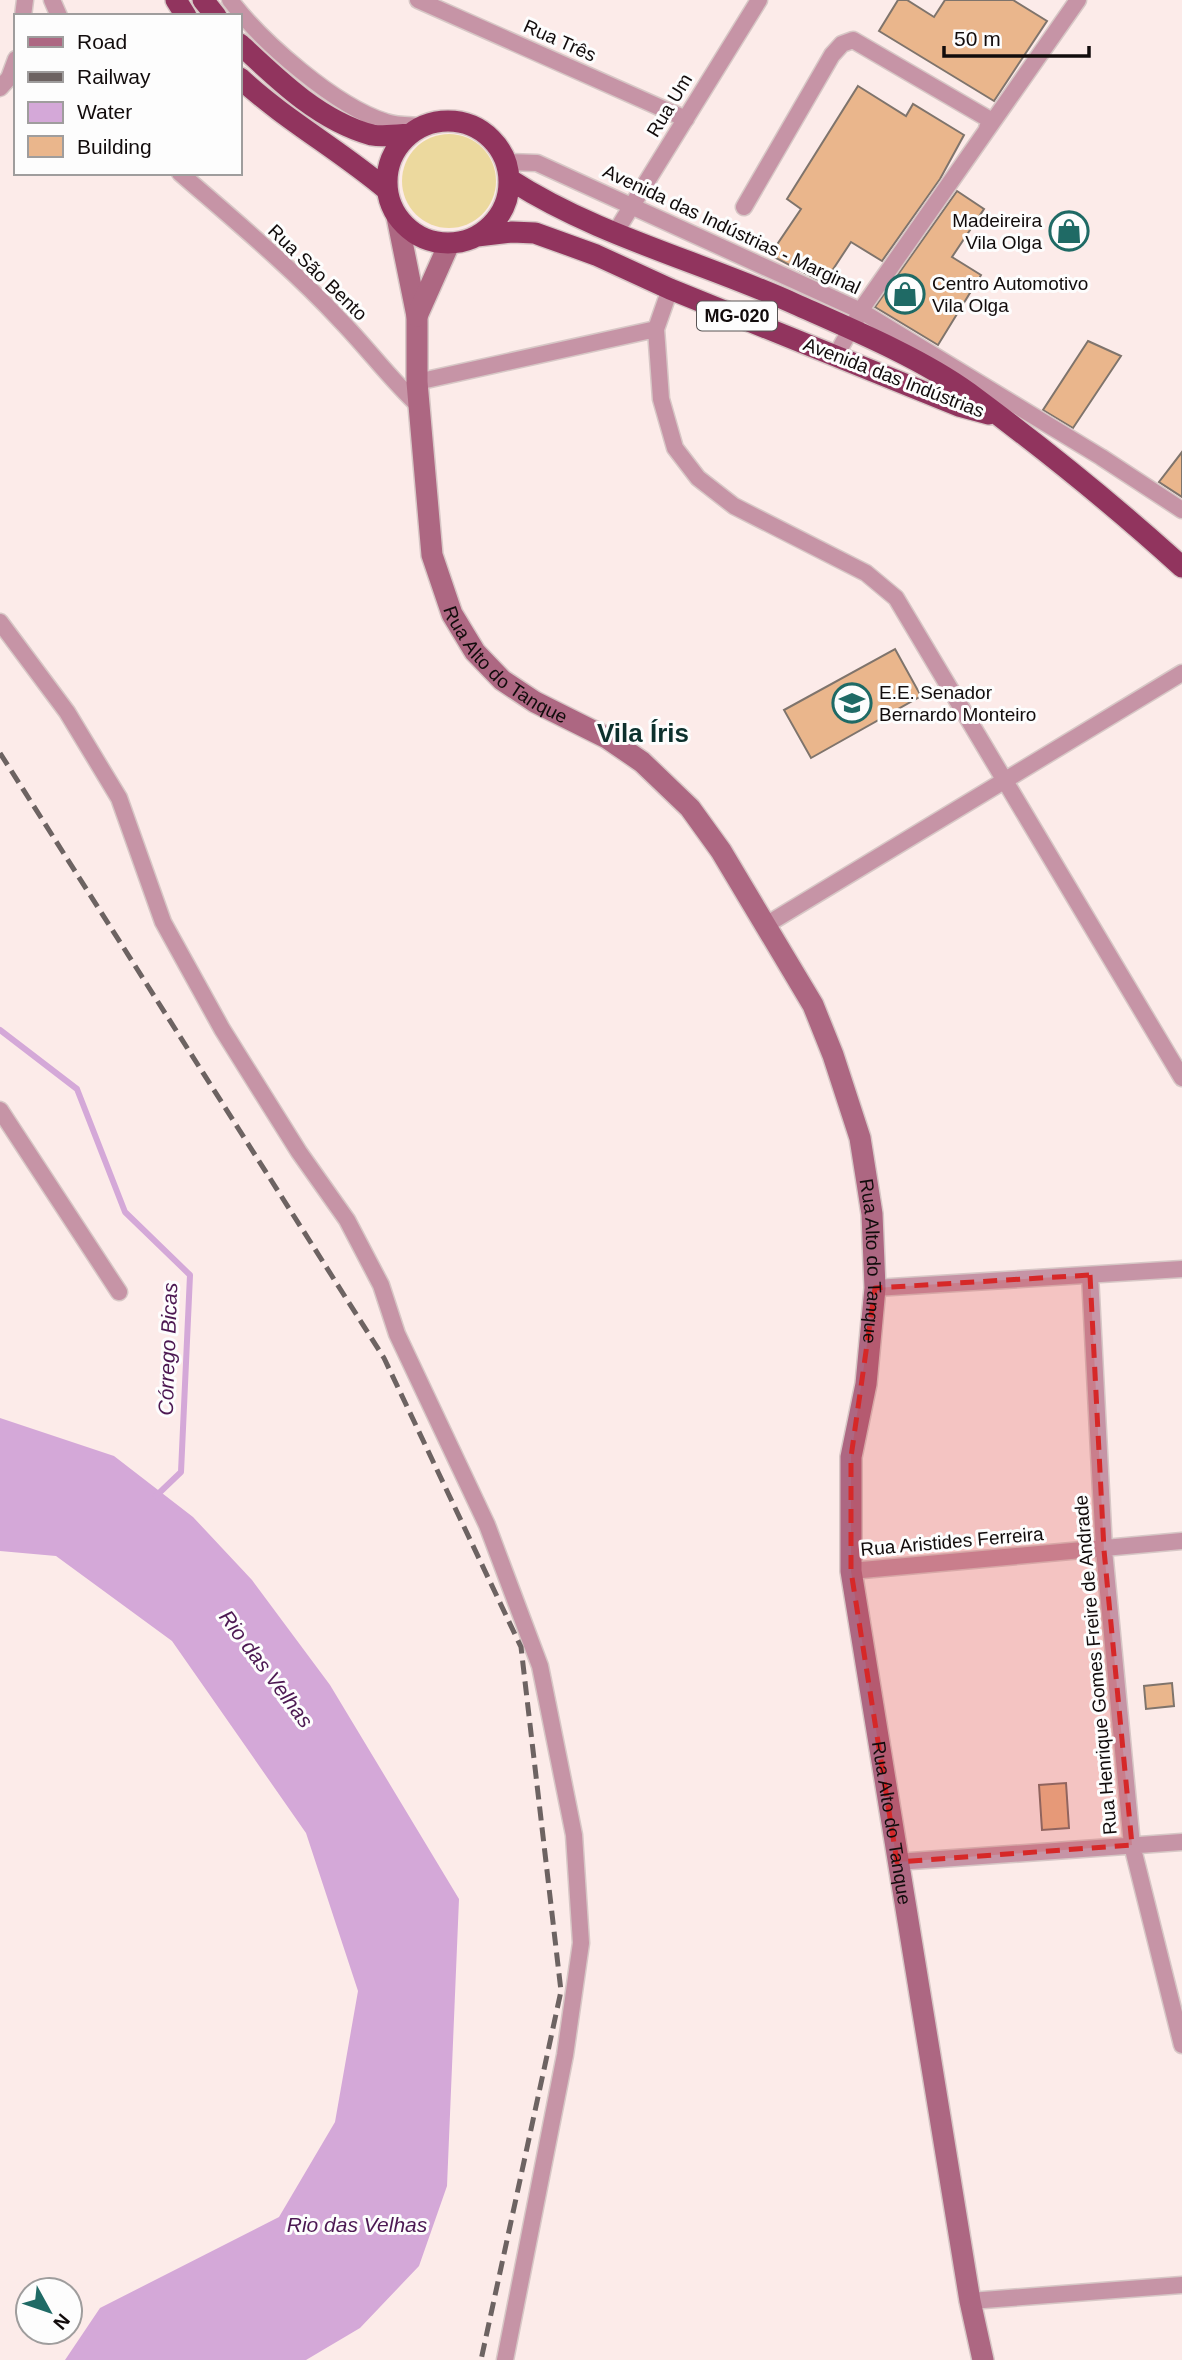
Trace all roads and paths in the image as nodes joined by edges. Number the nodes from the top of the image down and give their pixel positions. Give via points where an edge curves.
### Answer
1 (203, 0) edge
2 (230, 0) edge
3 (418, 0) edge
4 (759, 0) edge
5 (1078, 0) edge
6 (214, 14) edge
7 (242, 46) edge
8 (14, 64) edge
9 (242, 80) edge
10 (0, 88) edge
11 (686, 119) junction
12 (417, 130) junction
13 (986, 131) junction
14 (508, 170) junction
15 (182, 175) edge
16 (387, 190) junction
17 (634, 206) junction
18 (744, 207) dead end
19 (397, 217) junction
20 (615, 233) junction
21 (477, 236) junction
22 (449, 244) junction
23 (670, 289) junction
24 (417, 316) junction
25 (856, 320) junction
26 (656, 328) junction
27 (835, 357) junction
28 (417, 382) junction
29 (420, 407) junction
30 (1001, 407) junction
31 (1182, 510) edge
32 (1182, 567) edge
33 (0, 622) edge
34 (1182, 673) edge
35 (1004, 780) junction
36 (766, 925) junction
37 (1182, 1078) edge
38 (0, 1110) edge
39 (1182, 1269) edge
40 (1090, 1275) junction
41 (875, 1288) junction
42 (120, 1292) dead end
43 (1182, 1541) edge
44 (1104, 1550) junction
45 (851, 1571) junction
46 (1182, 1842) edge
47 (1132, 1845) junction
48 (897, 1862) junction
49 (1182, 2045) edge
50 (1182, 2285) edge
51 (970, 2301) junction
52 (505, 2360) edge
53 (983, 2360) edge

1 - 6 highway
2 - 12 street via 279,55 349,103 386,122
3 - 11 street, Rua Três
4 - 11 street, Rua Um
5 - 13 street
7 - 12 highway, MG-020 via 281,83 332,118 374,135
8 - 10 street
9 - 16 highway
11 - 17 street, Rua Um
12 - 14 highway, MG-020 via 448,121 472,126 493,141
12 - 16 highway via 392,160
13 - 18 street via 992,121 853,40 847,41 832,55
13 - 25 street
14 - 17 street, Avenida das Indústrias - Marginal via 537,163
14 - 20 highway, Avenida das Indústrias / MG-020 via 553,205
14 - 21 highway via 506,201 495,222
15 - 29 street, Rua São Bento via 342,321 385,374
16 - 19 highway
17 - 20 street, Rua Um
17 - 25 street, Avenida das Indústrias - Marginal
19 - 22 highway via 419,237
19 - 24 main road, Rua Alto do Tanque
20 - 25 highway, Avenida das Indústrias / MG-020 via 792,302
21 - 22 highway, MG-020
21 - 23 highway, Avenida das Indústrias / MG-020 via 535,233
22 - 24 main road, Rua Alto do Tanque
23 - 26 street
23 - 27 highway, Avenida das Indústrias / MG-020
24 - 28 main road, Rua Alto do Tanque
25 - 27 street
25 - 30 highway, Avenida das Indústrias / MG-020
26 - 28 street
26 - 35 street via 665,411 675,448 698,478 734,506 866,573 896,598
27 - 30 highway, Avenida das Indústrias / MG-020 via 959,406
28 - 29 main road, Rua Alto do Tanque
29 - 36 main road, Rua Alto do Tanque via 432,555 452,614 475,652 502,680 535,702 607,738 642,762 690,808
30 - 31 street
30 - 32 highway, Avenida das Indústrias / MG-020
33 - 52 street via 67,712 119,798 170,934 222,1029 347,1220 381,1284 397,1334 488,1525 540,1666 574,1835 580,1943 565,2055
34 - 35 street
35 - 36 street
35 - 37 street
36 - 41 main road, Rua Alto do Tanque via 813,1005 860,1138 872,1214
38 - 42 street
39 - 40 street
40 - 41 street
40 - 44 street, Rua Henrique Gomes Freire de Andrade
41 - 45 main road, Rua Alto do Tanque via 866,1384 852,1457
43 - 44 street, Rua Aristides Ferreira
44 - 45 street, Rua Aristides Ferreira
44 - 47 street, Rua Henrique Gomes Freire de Andrade
45 - 48 main road, Rua Alto do Tanque
46 - 47 street
47 - 48 street
47 - 49 street, Rua Henrique Gomes Freire de Andrade
48 - 51 main road, Rua Alto do Tanque
50 - 51 street
51 - 53 main road, Rua Alto do Tanque

